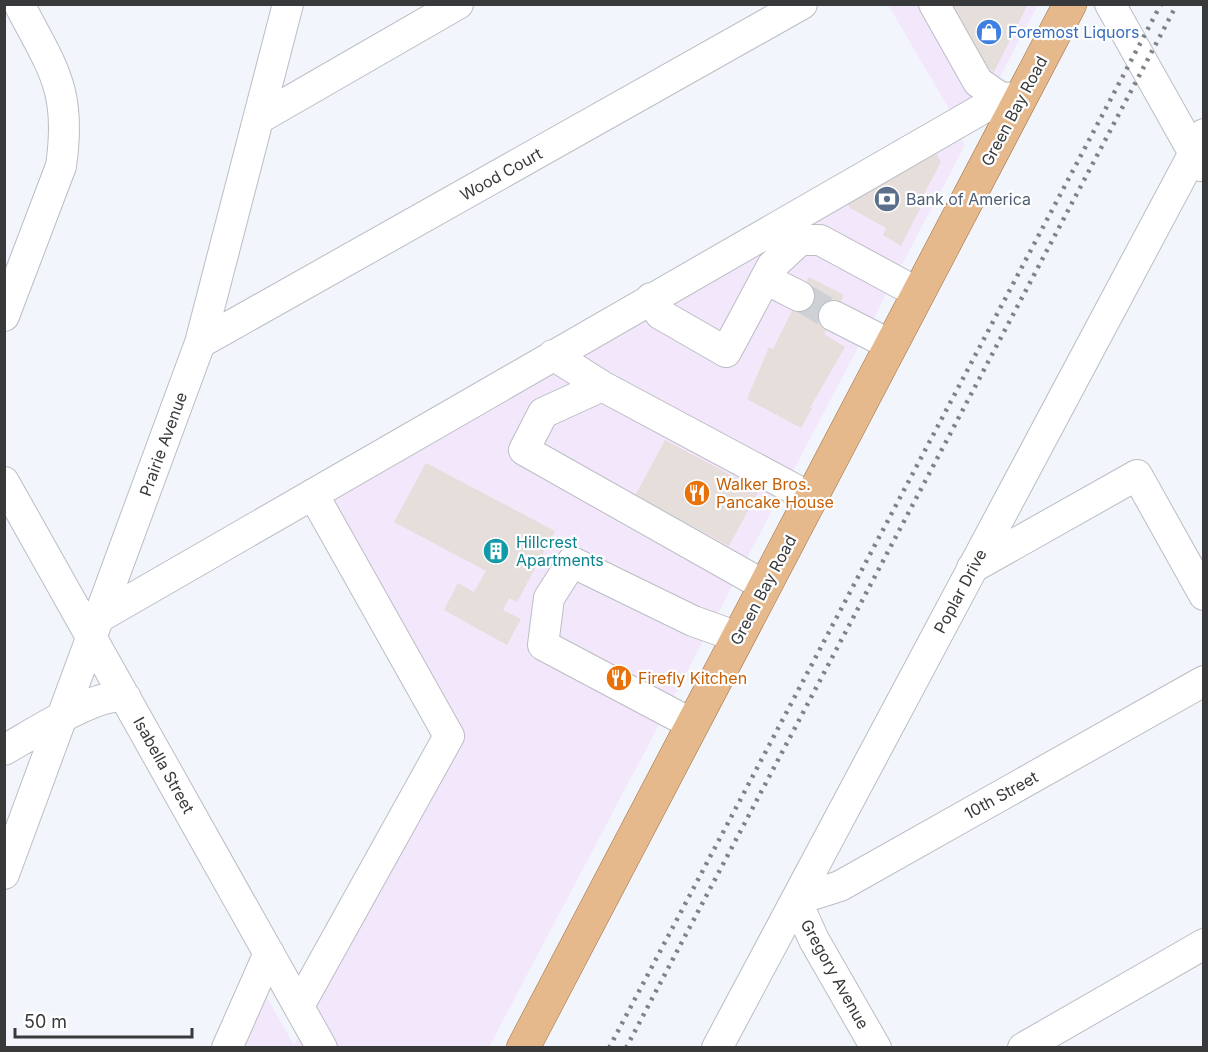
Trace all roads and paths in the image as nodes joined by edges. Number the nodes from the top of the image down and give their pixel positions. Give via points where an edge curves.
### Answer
1 (19, 4) edge
2 (288, 4) edge
3 (458, 4) edge
4 (802, 4) edge
5 (934, 4) edge
6 (1070, 4) edge
7 (1110, 4) edge
8 (1011, 97) junction
9 (260, 118) junction
10 (1200, 153) edge
11 (765, 279) junction
12 (918, 293) junction
13 (798, 296) tunnel mouth
14 (651, 298) junction
15 (4, 316) edge
16 (834, 316) tunnel mouth
17 (200, 343) junction
18 (891, 345) junction
19 (554, 355) junction
20 (602, 386) junction
21 (4, 482) edge
22 (313, 494) junction
23 (811, 498) junction
24 (972, 568) junction
25 (765, 586) junction
26 (1203, 595) edge
27 (96, 627) junction
28 (738, 637) junction
29 (1203, 681) edge
30 (126, 698) junction
31 (59, 720) junction
32 (692, 724) junction
33 (4, 750) edge
34 (4, 874) edge
35 (795, 900) junction
36 (1203, 944) edge
37 (269, 953) junction
38 (299, 1006) junction
39 (227, 1047) edge
40 (322, 1047) edge
41 (523, 1047) edge
42 (717, 1047) edge
43 (876, 1047) edge
44 (1023, 1047) edge

1 - 15 street via 62,92 64,146 61,166
2 - 9 street, Prairie Avenue
3 - 9 street
4 - 17 street, Wood Court
5 - 8 street via 978,82
6 - 8 main road, Green Bay Road
7 - 10 street
8 - 12 main road, Green Bay Road
8 - 14 street
9 - 17 street, Prairie Avenue
10 - 24 street, Poplar Drive
11 - 12 street via 772,266 800,240 820,240
11 - 13 street
11 - 14 street via 726,352 660,314
12 - 18 main road, Green Bay Road
14 - 19 street
16 - 18 street
17 - 27 street, Prairie Avenue
18 - 23 main road, Green Bay Road
19 - 20 street
19 - 22 street
20 - 23 street
20 - 25 street via 543,413 524,450
21 - 27 street, Isabella Street
22 - 27 street
22 - 38 street via 449,736
23 - 25 main road, Green Bay Road
24 - 26 street via 1137,475
24 - 35 street, Poplar Drive
25 - 28 main road, Green Bay Road
27 - 30 street, Isabella Street
27 - 31 street, Prairie Avenue
28 - 32 main road, Green Bay Road
28 - 32 street via 693,621 572,562 549,598 543,645
29 - 35 street, 10th Street via 840,886
30 - 31 street via 119,695 99,700
30 - 37 street, Isabella Street
31 - 33 street
31 - 34 street, Prairie Avenue
32 - 41 main road, Green Bay Road
35 - 42 street, Poplar Drive
35 - 43 street, Gregory Avenue
36 - 44 street
37 - 38 street, Isabella Street
37 - 39 street
38 - 40 street, Isabella Street

